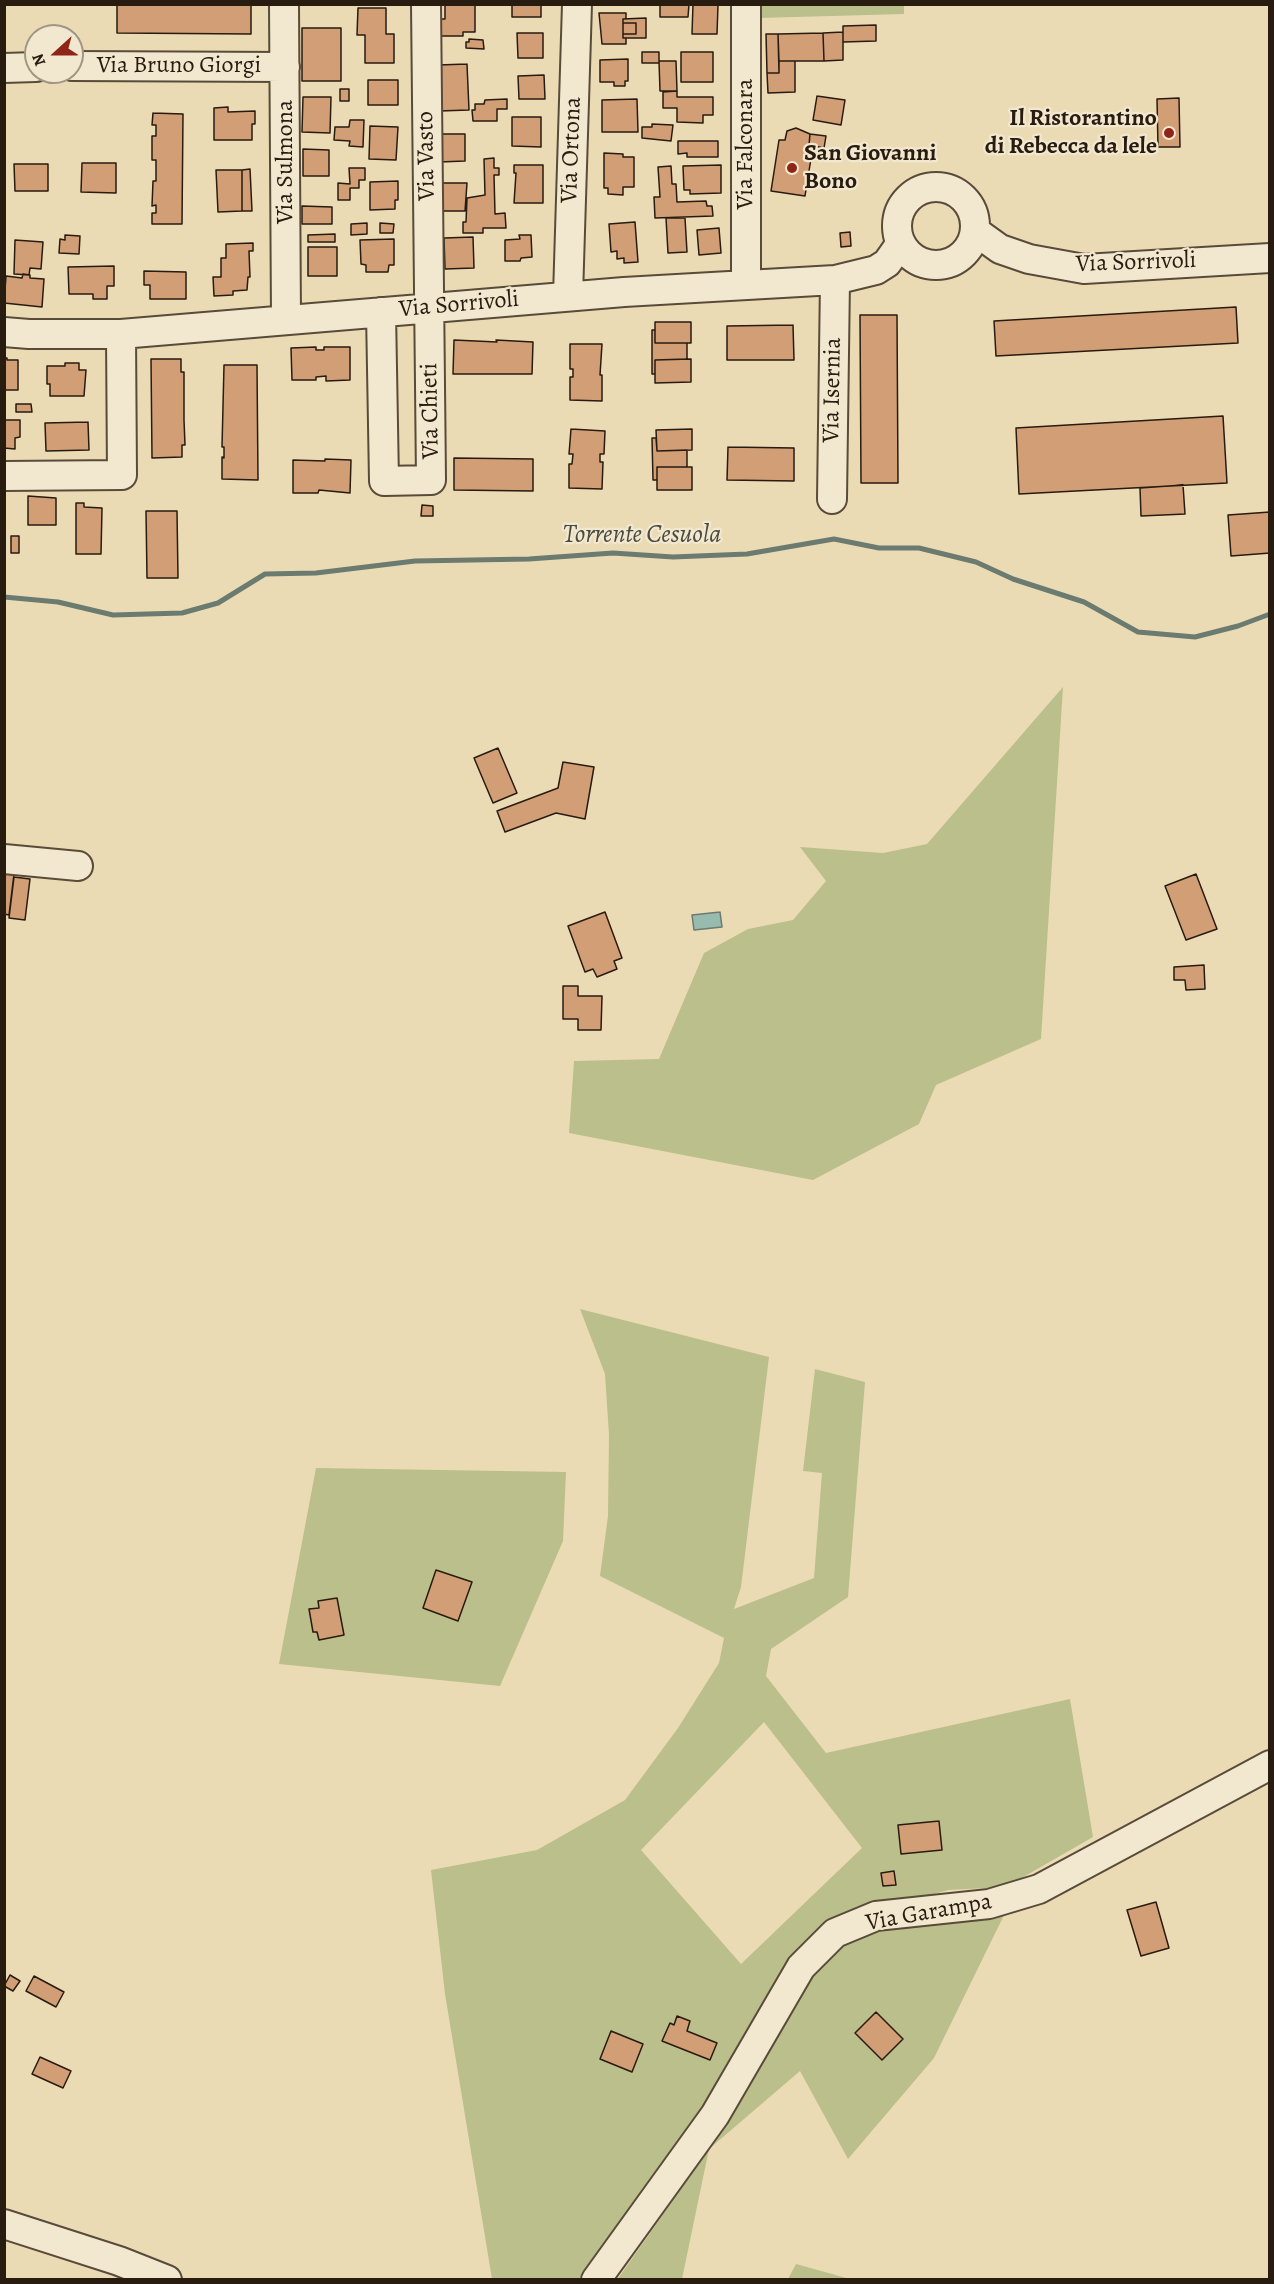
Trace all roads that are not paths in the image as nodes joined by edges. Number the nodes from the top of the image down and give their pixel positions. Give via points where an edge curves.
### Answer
1 (284, 4) edge
2 (426, 4) edge
3 (577, 4) edge
4 (746, 4) edge
5 (84, 66) edge
6 (24, 67) edge
7 (285, 67) junction
8 (4, 68) edge
9 (970, 241) junction
10 (910, 252) junction
11 (1269, 258) edge
12 (835, 280) junction
13 (746, 284) junction
14 (568, 296) junction
15 (429, 307) junction
16 (381, 312) junction
17 (286, 319) junction
18 (4, 332) edge
19 (121, 334) junction
20 (4, 476) edge
21 (832, 499) dead end
22 (4, 859) edge
23 (78, 866) dead end
24 (1269, 1765) edge
25 (4, 2224) edge
26 (167, 2280) edge
27 (596, 2280) edge

1 - 7 street, Via Sulmona
2 - 15 street, Via Vasto
3 - 14 street, Via Ortona
4 - 13 street, Via Falconara
5 - 7 street, Via Bruno Giorgi
6 - 8 street
7 - 17 street, Via Sulmona
9 - 10 street via 956,260 944,265 931,265
9 - 10 street via 974,218 969,206 961,196 936,187 917,193 903,205 898,224
9 - 11 street, Via Sorrivoli via 1029,259 1084,269
10 - 12 street, Via Sorrivoli via 885,279 848,283
12 - 13 street, Via Sorrivoli
12 - 21 street, Via Isernia
13 - 14 street, Via Sorrivoli
14 - 15 street, Via Sorrivoli
15 - 16 street, Via Sorrivoli
15 - 16 street, Via Chieti via 431,480 384,481
16 - 17 street, Via Sorrivoli
17 - 19 street, Via Sorrivoli
18 - 19 street, Via Sorrivoli
19 - 20 street via 122,475
22 - 23 street
24 - 27 street, Via Garampa via 1039,1889 989,1904 876,1916 835,1933 801,1967 715,2115
25 - 26 street

